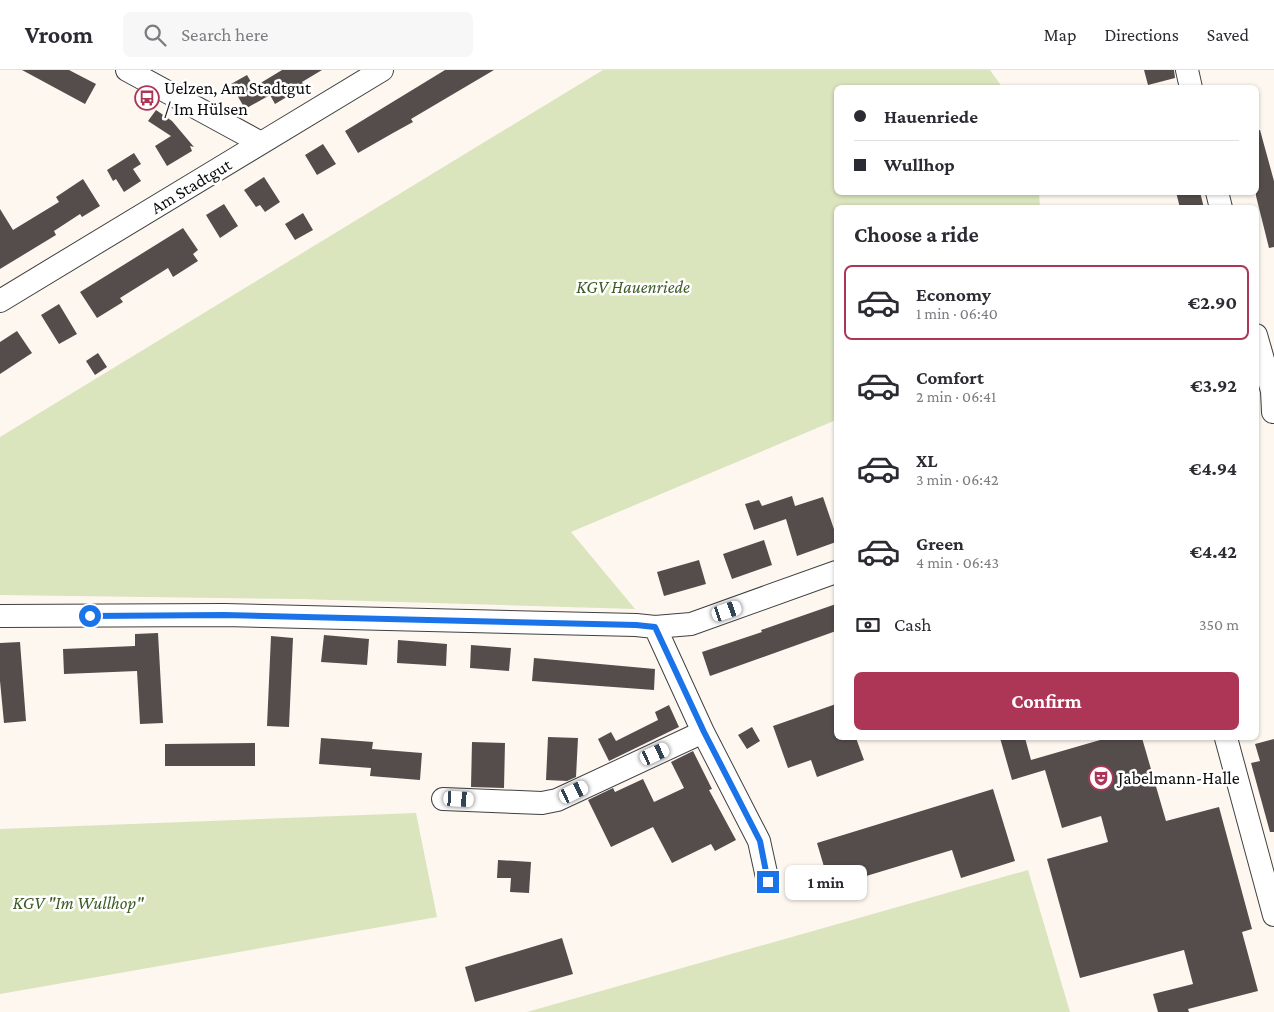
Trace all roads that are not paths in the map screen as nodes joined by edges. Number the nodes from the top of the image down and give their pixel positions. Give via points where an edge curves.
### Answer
1 (127, 70) edge
2 (382, 70) edge
3 (1187, 70) edge
4 (1190, 85) edge
5 (261, 144) junction
6 (0, 301) edge
7 (1259, 346) edge
8 (1268, 414) edge
9 (834, 573) edge
10 (0, 616) edge
11 (655, 627) junction
12 (704, 732) junction
13 (1227, 740) edge
14 (442, 799) dead end
15 (768, 882) dead end
16 (1274, 916) edge

1 - 5 street
2 - 5 street, Am Stadtgut
3 - 4 street
5 - 6 street, Am Stadtgut
7 - 8 street via 1272,391
9 - 11 street via 690,624
10 - 11 street via 234,616
11 - 12 street
12 - 14 street via 557,800 542,803
12 - 15 street via 760,841
13 - 16 street

